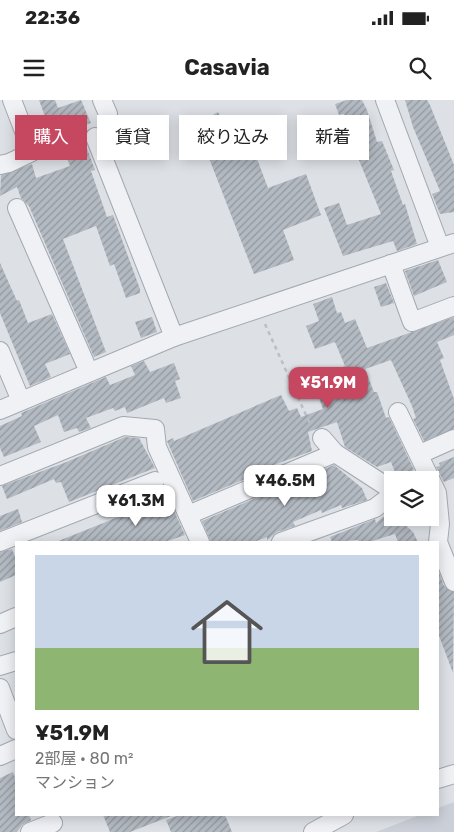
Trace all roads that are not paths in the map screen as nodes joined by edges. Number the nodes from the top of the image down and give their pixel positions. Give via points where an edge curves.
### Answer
1 (12, 100) edge
2 (385, 100) edge
3 (94, 137) dead end
4 (0, 165) edge
5 (17, 208) dead end
6 (447, 245) edge
7 (391, 264) junction
8 (454, 306) edge
9 (174, 337) junction
10 (0, 351) edge
11 (89, 372) junction
12 (21, 401) junction
13 (0, 410) edge
14 (398, 412) dead end
15 (322, 438) road end
16 (454, 439) edge
17 (335, 452) junction
18 (420, 454) junction
19 (427, 471) edge
20 (0, 476) edge
21 (156, 481) dead end
22 (384, 485) edge
23 (384, 501) edge
24 (188, 515) junction
25 (436, 526) edge
26 (200, 541) edge
27 (283, 541) edge
28 (438, 541) edge
29 (0, 542) edge
30 (439, 544) edge
31 (454, 582) edge
32 (15, 617) edge
33 (0, 624) edge
34 (15, 661) edge
35 (0, 666) edge
36 (0, 688) edge
37 (15, 727) edge
38 (15, 749) edge
39 (0, 756) edge
40 (454, 774) edge
41 (439, 779) edge
42 (338, 816) edge
43 (53, 823) edge
44 (30, 832) edge
45 (313, 832) edge

1 - 4 street via 32,152
2 - 6 street
3 - 9 street
5 - 11 street
6 - 7 street
7 - 8 street via 412,322
7 - 9 street
9 - 11 street
10 - 12 street
11 - 12 street
12 - 13 street
14 - 18 street
15 - 17 street
16 - 18 street
17 - 22 street
17 - 24 street
18 - 19 street
20 - 24 street via 122,426 155,430 157,447
21 - 29 street
23 - 27 street via 375,508
24 - 26 street
25 - 28 street
30 - 31 street
32 - 33 street
34 - 35 street
36 - 37 street
38 - 39 street
40 - 41 street
42 - 45 street
43 - 44 street

